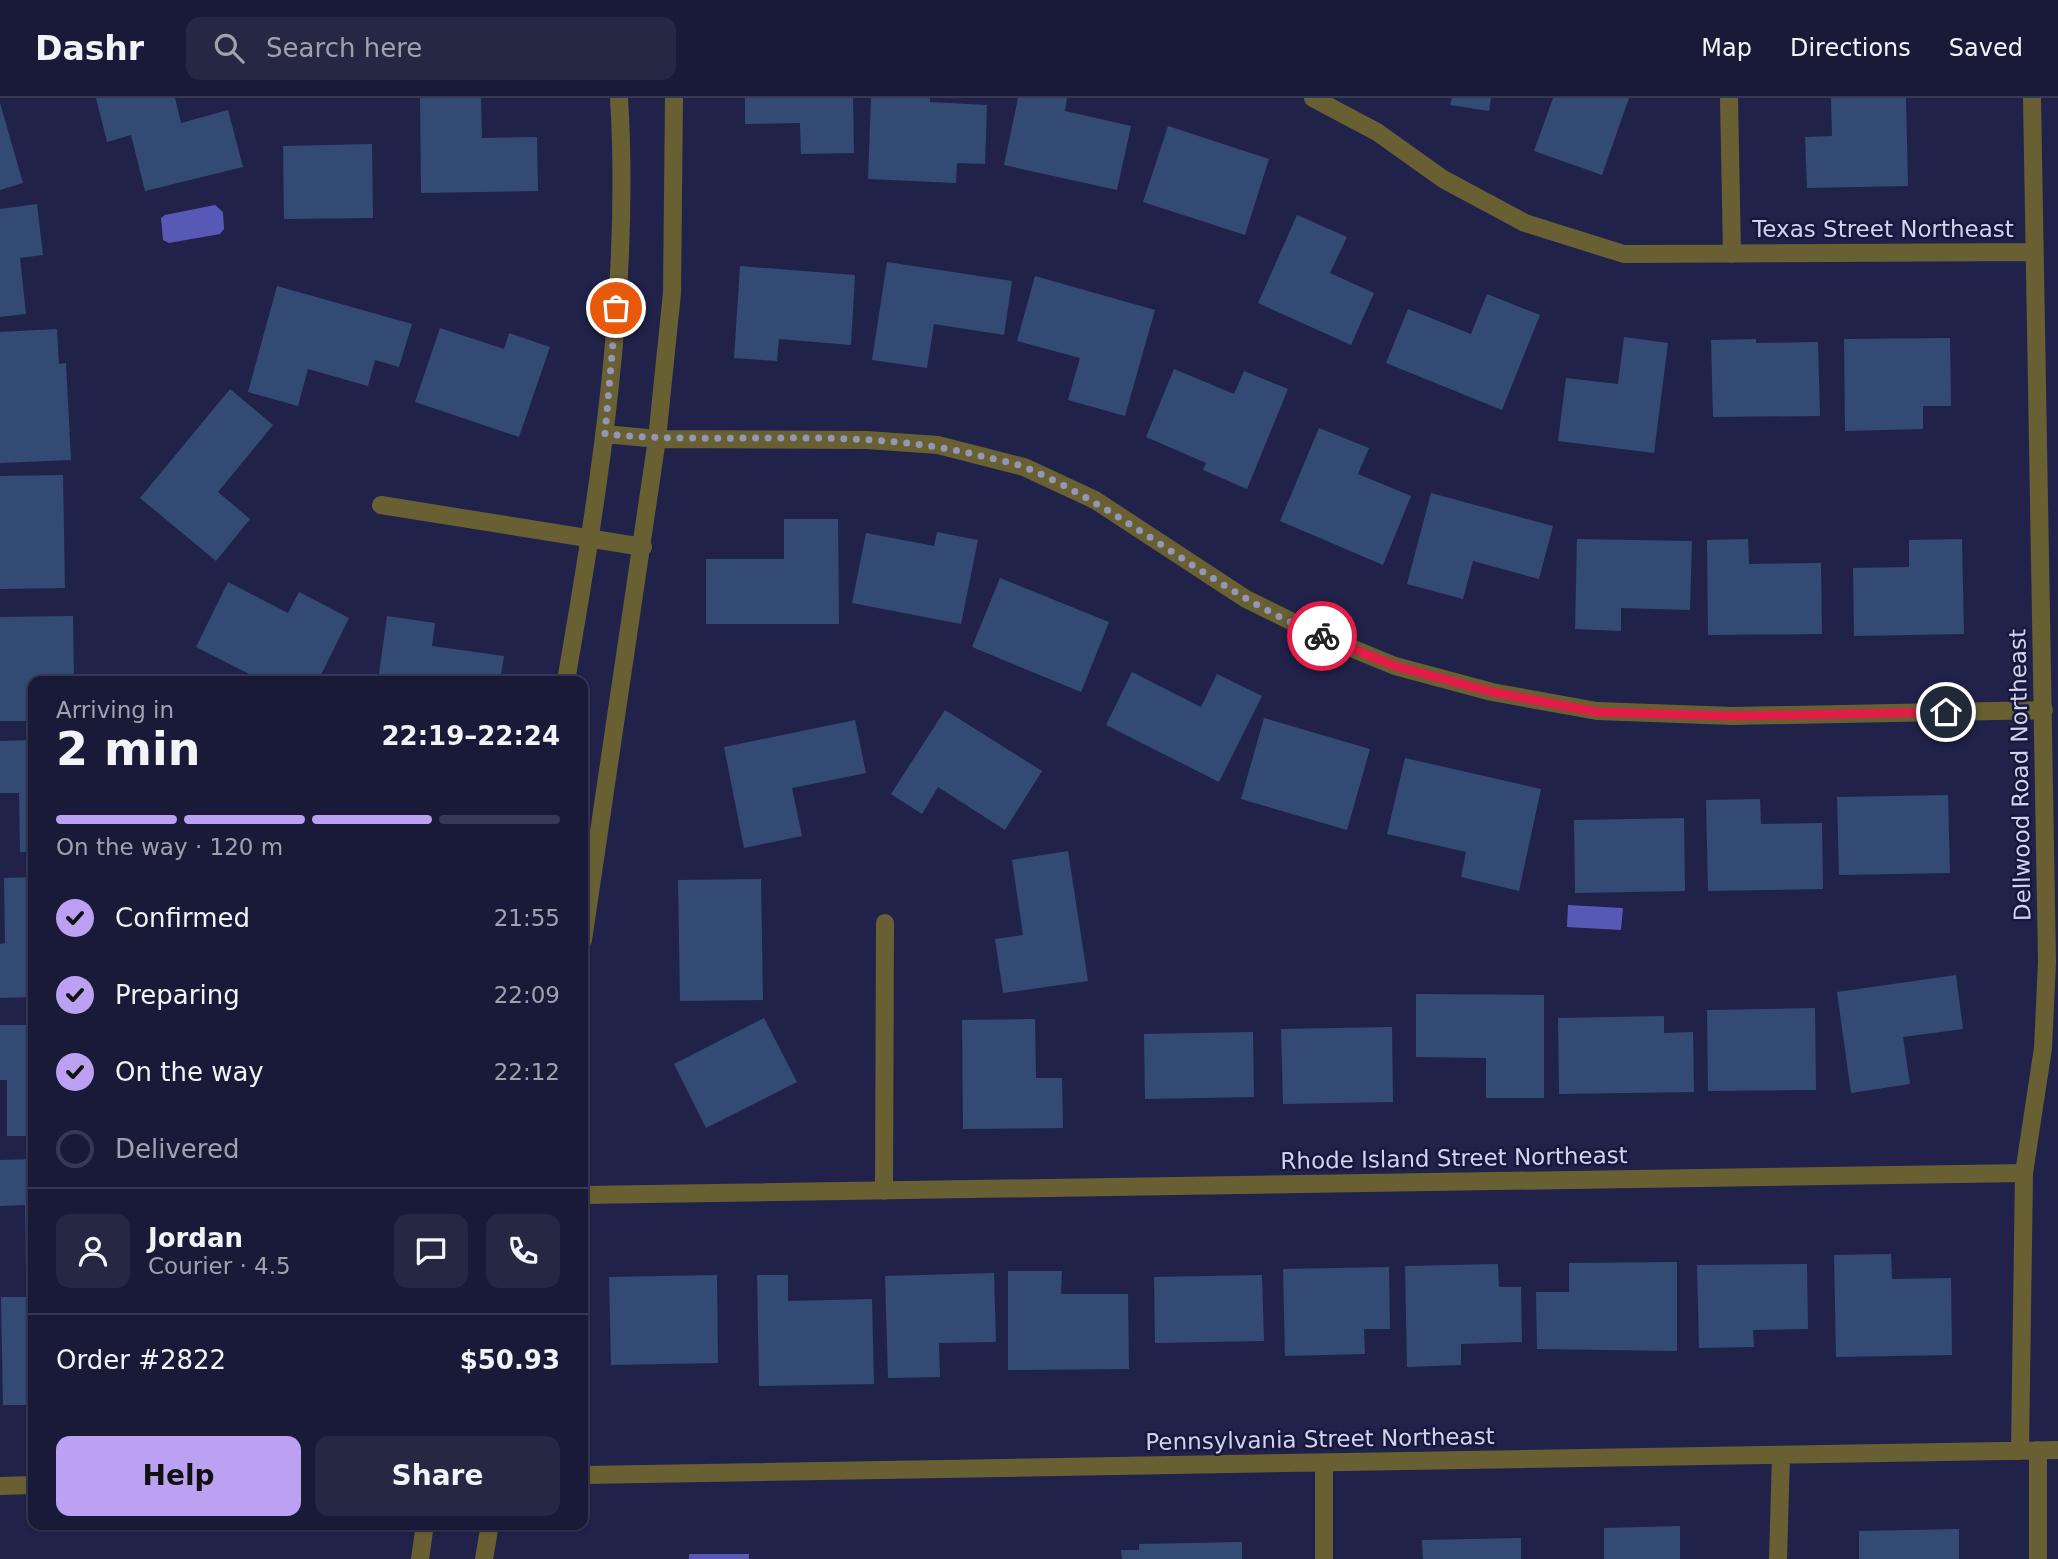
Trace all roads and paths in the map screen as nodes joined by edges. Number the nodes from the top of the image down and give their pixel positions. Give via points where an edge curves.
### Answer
1 (619, 98) edge
2 (674, 98) edge
3 (1313, 98) edge
4 (1729, 98) edge
5 (2032, 98) edge
6 (2034, 252) junction
7 (1732, 254) junction
8 (605, 434) junction
9 (657, 439) junction
10 (381, 505) dead end
11 (590, 538) junction
12 (643, 547) junction
13 (2050, 562) edge
14 (567, 676) edge
15 (2043, 710) junction
16 (588, 907) edge
17 (885, 923) dead end
18 (2024, 1173) junction
19 (884, 1191) junction
20 (588, 1195) edge
21 (2058, 1450) edge
22 (2029, 1451) junction
23 (1780, 1455) junction
24 (1324, 1464) junction
25 (588, 1475) edge
26 (28, 1485) edge
27 (0, 1486) edge
28 (424, 1530) edge
29 (489, 1530) edge
30 (420, 1559) edge
31 (484, 1559) edge
32 (1324, 1559) edge
33 (1778, 1559) edge
34 (2038, 1559) edge

1 - 8 street via 618,283
2 - 9 street via 672,293
3 - 7 street, Texas Street Northeast via 1377,132 1443,179 1525,223 1624,254
4 - 7 street, Texas Street Northeast
5 - 6 street, Dellwood Road Northeast
6 - 7 street, Texas Street Northeast
6 - 13 street, Dellwood Road Northeast
8 - 9 street
8 - 11 street
9 - 12 street
9 - 15 street via 938,445 1024,467 1095,500 1246,599 1317,634 1395,666 1492,692 1597,712 1733,716
10 - 11 street
11 - 12 street
11 - 14 street
12 - 16 street
13 - 15 street, Dellwood Road Northeast
15 - 18 street, Dellwood Road Northeast via 2047,962 2043,1048
17 - 19 street
18 - 19 street, Rhode Island Street Northeast
18 - 22 street, Dellwood Road Northeast
19 - 20 street, Rhode Island Street Northeast
21 - 22 street, Pennsylvania Street Northeast
22 - 23 street, Pennsylvania Street Northeast
22 - 34 street, Dellwood Road Northeast
23 - 24 street, Pennsylvania Street Northeast
23 - 33 street
24 - 25 street, Pennsylvania Street Northeast
24 - 32 street
26 - 27 street
28 - 30 street
29 - 31 street

